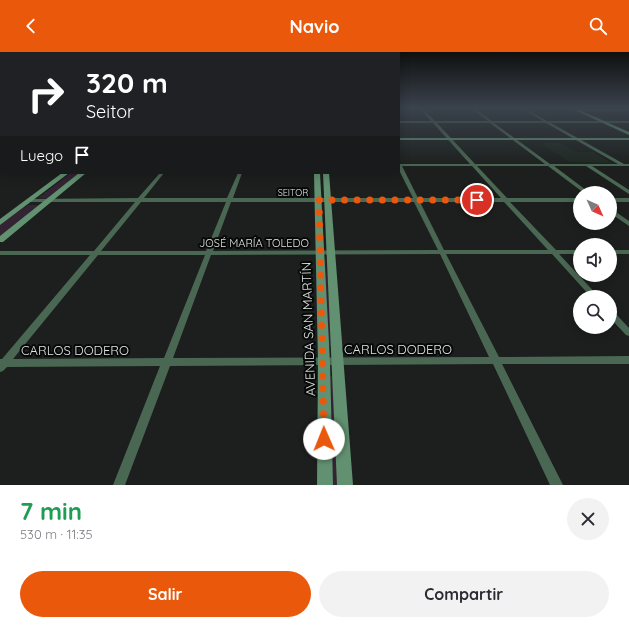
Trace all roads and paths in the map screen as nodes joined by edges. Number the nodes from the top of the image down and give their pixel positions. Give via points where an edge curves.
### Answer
1 (440, 128) edge
2 (500, 128) edge
3 (558, 128) edge
4 (619, 128) edge
5 (629, 132) edge
6 (400, 140) edge
7 (451, 140) junction
8 (515, 140) junction
9 (580, 140) junction
10 (629, 140) edge
11 (400, 165) edge
12 (475, 165) junction
13 (549, 165) junction
14 (587, 165) junction
15 (627, 166) edge
16 (400, 167) edge
17 (65, 174) edge
18 (82, 174) edge
19 (161, 174) edge
20 (240, 174) edge
21 (318, 174) edge
22 (326, 174) edge
23 (578, 186) edge
24 (629, 192) edge
25 (31, 200) junction
26 (49, 200) junction
27 (229, 200) junction
28 (323, 200) junction
29 (417, 200) junction
30 (507, 200) junction
31 (573, 200) edge
32 (617, 200) edge
33 (629, 200) edge
34 (139, 201) junction
35 (617, 215) edge
36 (0, 223) edge
37 (629, 224) edge
38 (0, 240) edge
39 (331, 252) junction
40 (554, 252) junction
41 (573, 252) edge
42 (617, 252) edge
43 (629, 252) edge
44 (0, 253) edge
45 (96, 253) junction
46 (208, 253) junction
47 (320, 253) junction
48 (443, 253) junction
49 (589, 290) edge
50 (617, 320) edge
51 (629, 333) edge
52 (629, 360) edge
53 (497, 361) junction
54 (324, 362) junction
55 (338, 362) junction
56 (167, 363) junction
57 (2, 364) edge
58 (119, 485) edge
59 (325, 485) edge
60 (345, 485) edge
61 (557, 485) edge

1 - 7 street
2 - 8 street
3 - 9 street
4 - 5 main road
6 - 7 main road
7 - 8 main road
7 - 12 street
8 - 9 main road
8 - 13 street
9 - 10 main road
9 - 15 street
11 - 12 street
12 - 13 street
12 - 30 street
13 - 14 street
13 - 23 street
14 - 15 street
14 - 24 street
16 - 29 street
17 - 25 main road
18 - 26 main road
19 - 34 street
20 - 27 street
21 - 28 main road, AVENIDA SAN MARTÍN
22 - 28 main road, AVENIDA SAN MARTÍN
25 - 26 street, SEITOR
25 - 36 main road
26 - 34 street, SEITOR
26 - 38 main road
27 - 28 street, SEITOR
27 - 34 street, SEITOR
27 - 46 street
28 - 29 street, SEITOR
28 - 39 main road, AVENIDA SAN MARTÍN
28 - 47 main road, AVENIDA SAN MARTÍN
29 - 30 street, SEITOR
29 - 48 street
30 - 31 street, SEITOR
30 - 40 street
32 - 33 street
34 - 45 street
35 - 37 street
39 - 47 street, JOSÉ MARÍA TOLEDO
39 - 48 street, JOSÉ MARÍA TOLEDO
39 - 55 main road, AVENIDA SAN MARTÍN
40 - 41 street, JOSÉ MARÍA TOLEDO
40 - 48 street, JOSÉ MARÍA TOLEDO
40 - 49 street
42 - 43 street
44 - 45 street, JOSÉ MARÍA TOLEDO
45 - 46 street, JOSÉ MARÍA TOLEDO
45 - 57 street
46 - 47 street, JOSÉ MARÍA TOLEDO
46 - 56 street
47 - 54 main road, AVENIDA SAN MARTÍN
48 - 53 street
50 - 51 street
52 - 53 street, CARLOS DODERO
53 - 55 street, CARLOS DODERO
53 - 61 street
54 - 55 street, CARLOS DODERO
54 - 56 street, CARLOS DODERO
54 - 59 main road, AVENIDA SAN MARTÍN
55 - 60 main road, AVENIDA SAN MARTÍN
56 - 57 street, CARLOS DODERO
56 - 58 street

